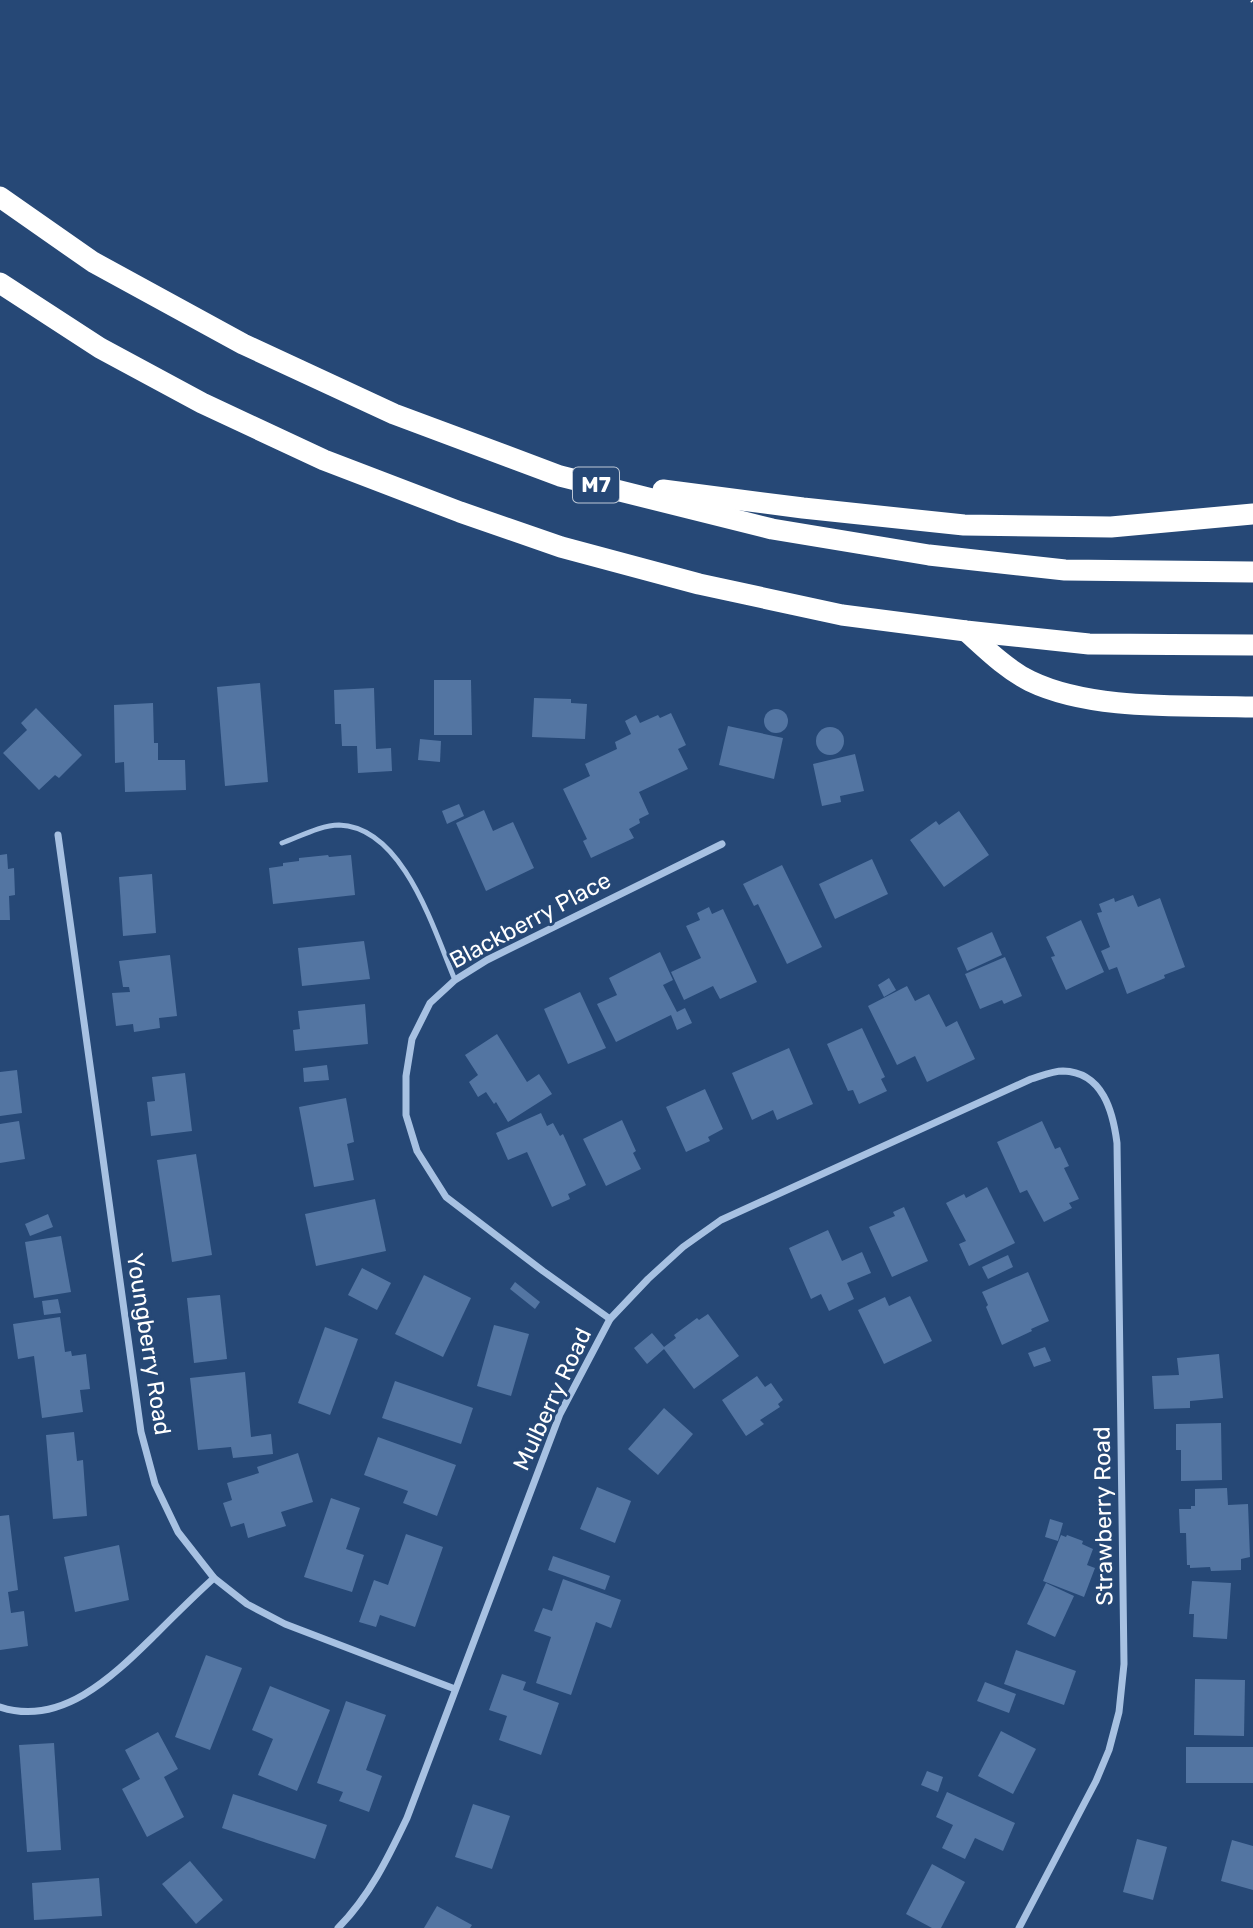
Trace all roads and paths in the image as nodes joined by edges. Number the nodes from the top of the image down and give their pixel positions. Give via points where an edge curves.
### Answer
1 (0, 197) edge
2 (0, 283) edge
3 (560, 477) junction
4 (1253, 514) edge
5 (1253, 572) edge
6 (966, 631) junction
7 (1253, 645) edge
8 (1253, 707) edge
9 (58, 835) dead end
10 (282, 842) dead end
11 (722, 844) dead end
12 (455, 981) junction
13 (1096, 1086) joint
14 (610, 1319) junction
15 (214, 1578) junction
16 (455, 1689) junction
17 (0, 1707) edge
18 (338, 1928) edge
19 (1019, 1928) edge

1 - 3 highway, M7 via 93,262 243,344 394,414
2 - 6 highway via 100,348 202,403 324,460 460,512 561,547 699,584 842,615
3 - 4 highway via 964,525 1111,527
3 - 5 highway, M7 via 772,529 929,555 1065,570
6 - 7 highway via 1089,644
6 - 8 highway via 1029,680 1066,695 1129,703
9 - 15 street, Youngberry Road via 141,1432 155,1484 178,1532
10 - 12 lane via 337,825 377,838 414,886
11 - 12 street, Blackberry Place via 487,960
12 - 14 street, Blackberry Place via 430,1003 412,1039 406,1115 417,1151 446,1197
13 - 14 street, Mulberry Road via 1063,1071 1031,1079 721,1220 648,1279
13 - 19 street, Strawberry Road via 1113,1115 1117,1143 1125,1664 1109,1750
14 - 16 street, Mulberry Road via 561,1414
15 - 16 street, Youngberry Road via 247,1604 285,1624
15 - 17 street via 114,1674 79,1698 44,1711
16 - 18 street, Mulberry Road via 407,1818 384,1865 356,1910

